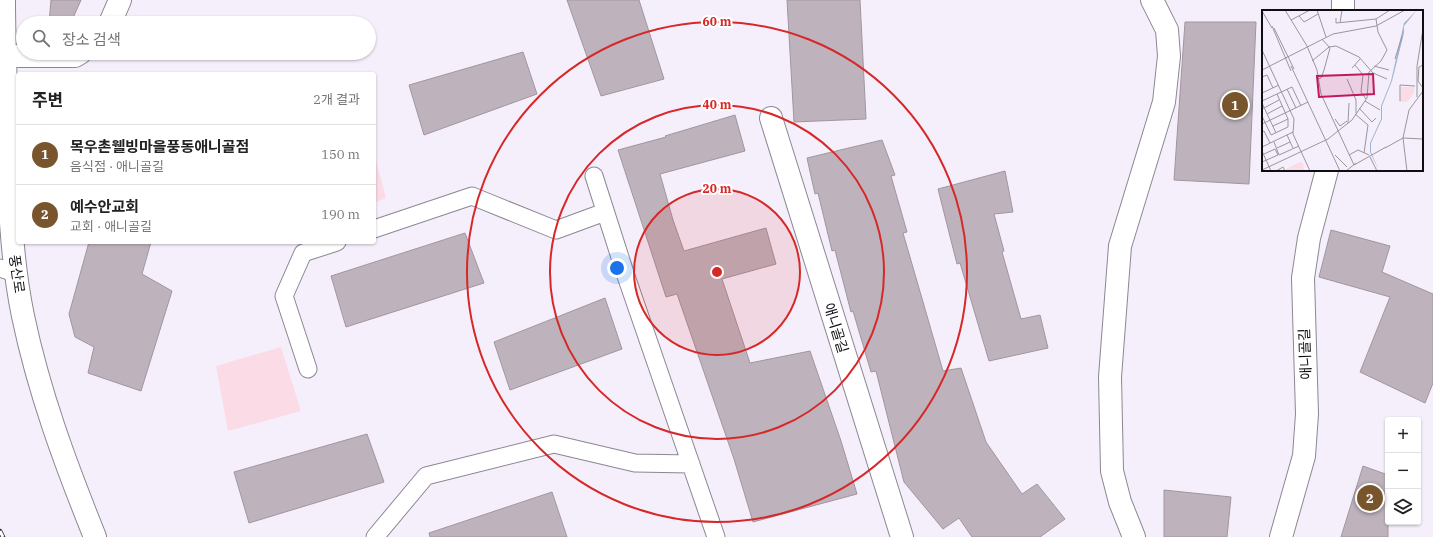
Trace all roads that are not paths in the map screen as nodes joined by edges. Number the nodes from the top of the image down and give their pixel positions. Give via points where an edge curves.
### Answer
1 (4, 0) edge
2 (120, 0) edge
3 (1152, 0) edge
4 (113, 16) edge
5 (3, 56) edge
6 (16, 56) edge
7 (771, 118) dead end
8 (1327, 171) edge
9 (594, 176) dead end
10 (605, 212) junction
11 (376, 228) edge
12 (331, 244) edge
13 (8, 271) edge
14 (308, 369) dead end
15 (691, 464) junction
16 (95, 537) edge
17 (375, 537) edge
18 (716, 537) edge
19 (902, 537) edge
20 (1134, 537) edge
21 (1281, 537) edge

1 - 5 street, 풍산로
2 - 4 street
3 - 20 street via 1167,30 1169,56 1166,86 1164,102 1120,246 1110,377 1112,471 1120,502
5 - 6 street
5 - 13 street, 풍산로 via 9,199
7 - 19 street, 애니골길
8 - 21 street, 애니골길 via 1309,238 1303,278 1307,414 1304,456
9 - 10 lane
10 - 11 lane via 556,230 472,196
10 - 15 lane
12 - 14 lane via 303,253 284,296
13 - 16 street, 풍산로 via 63,458
15 - 17 lane via 635,463 554,444 426,476
15 - 18 lane

